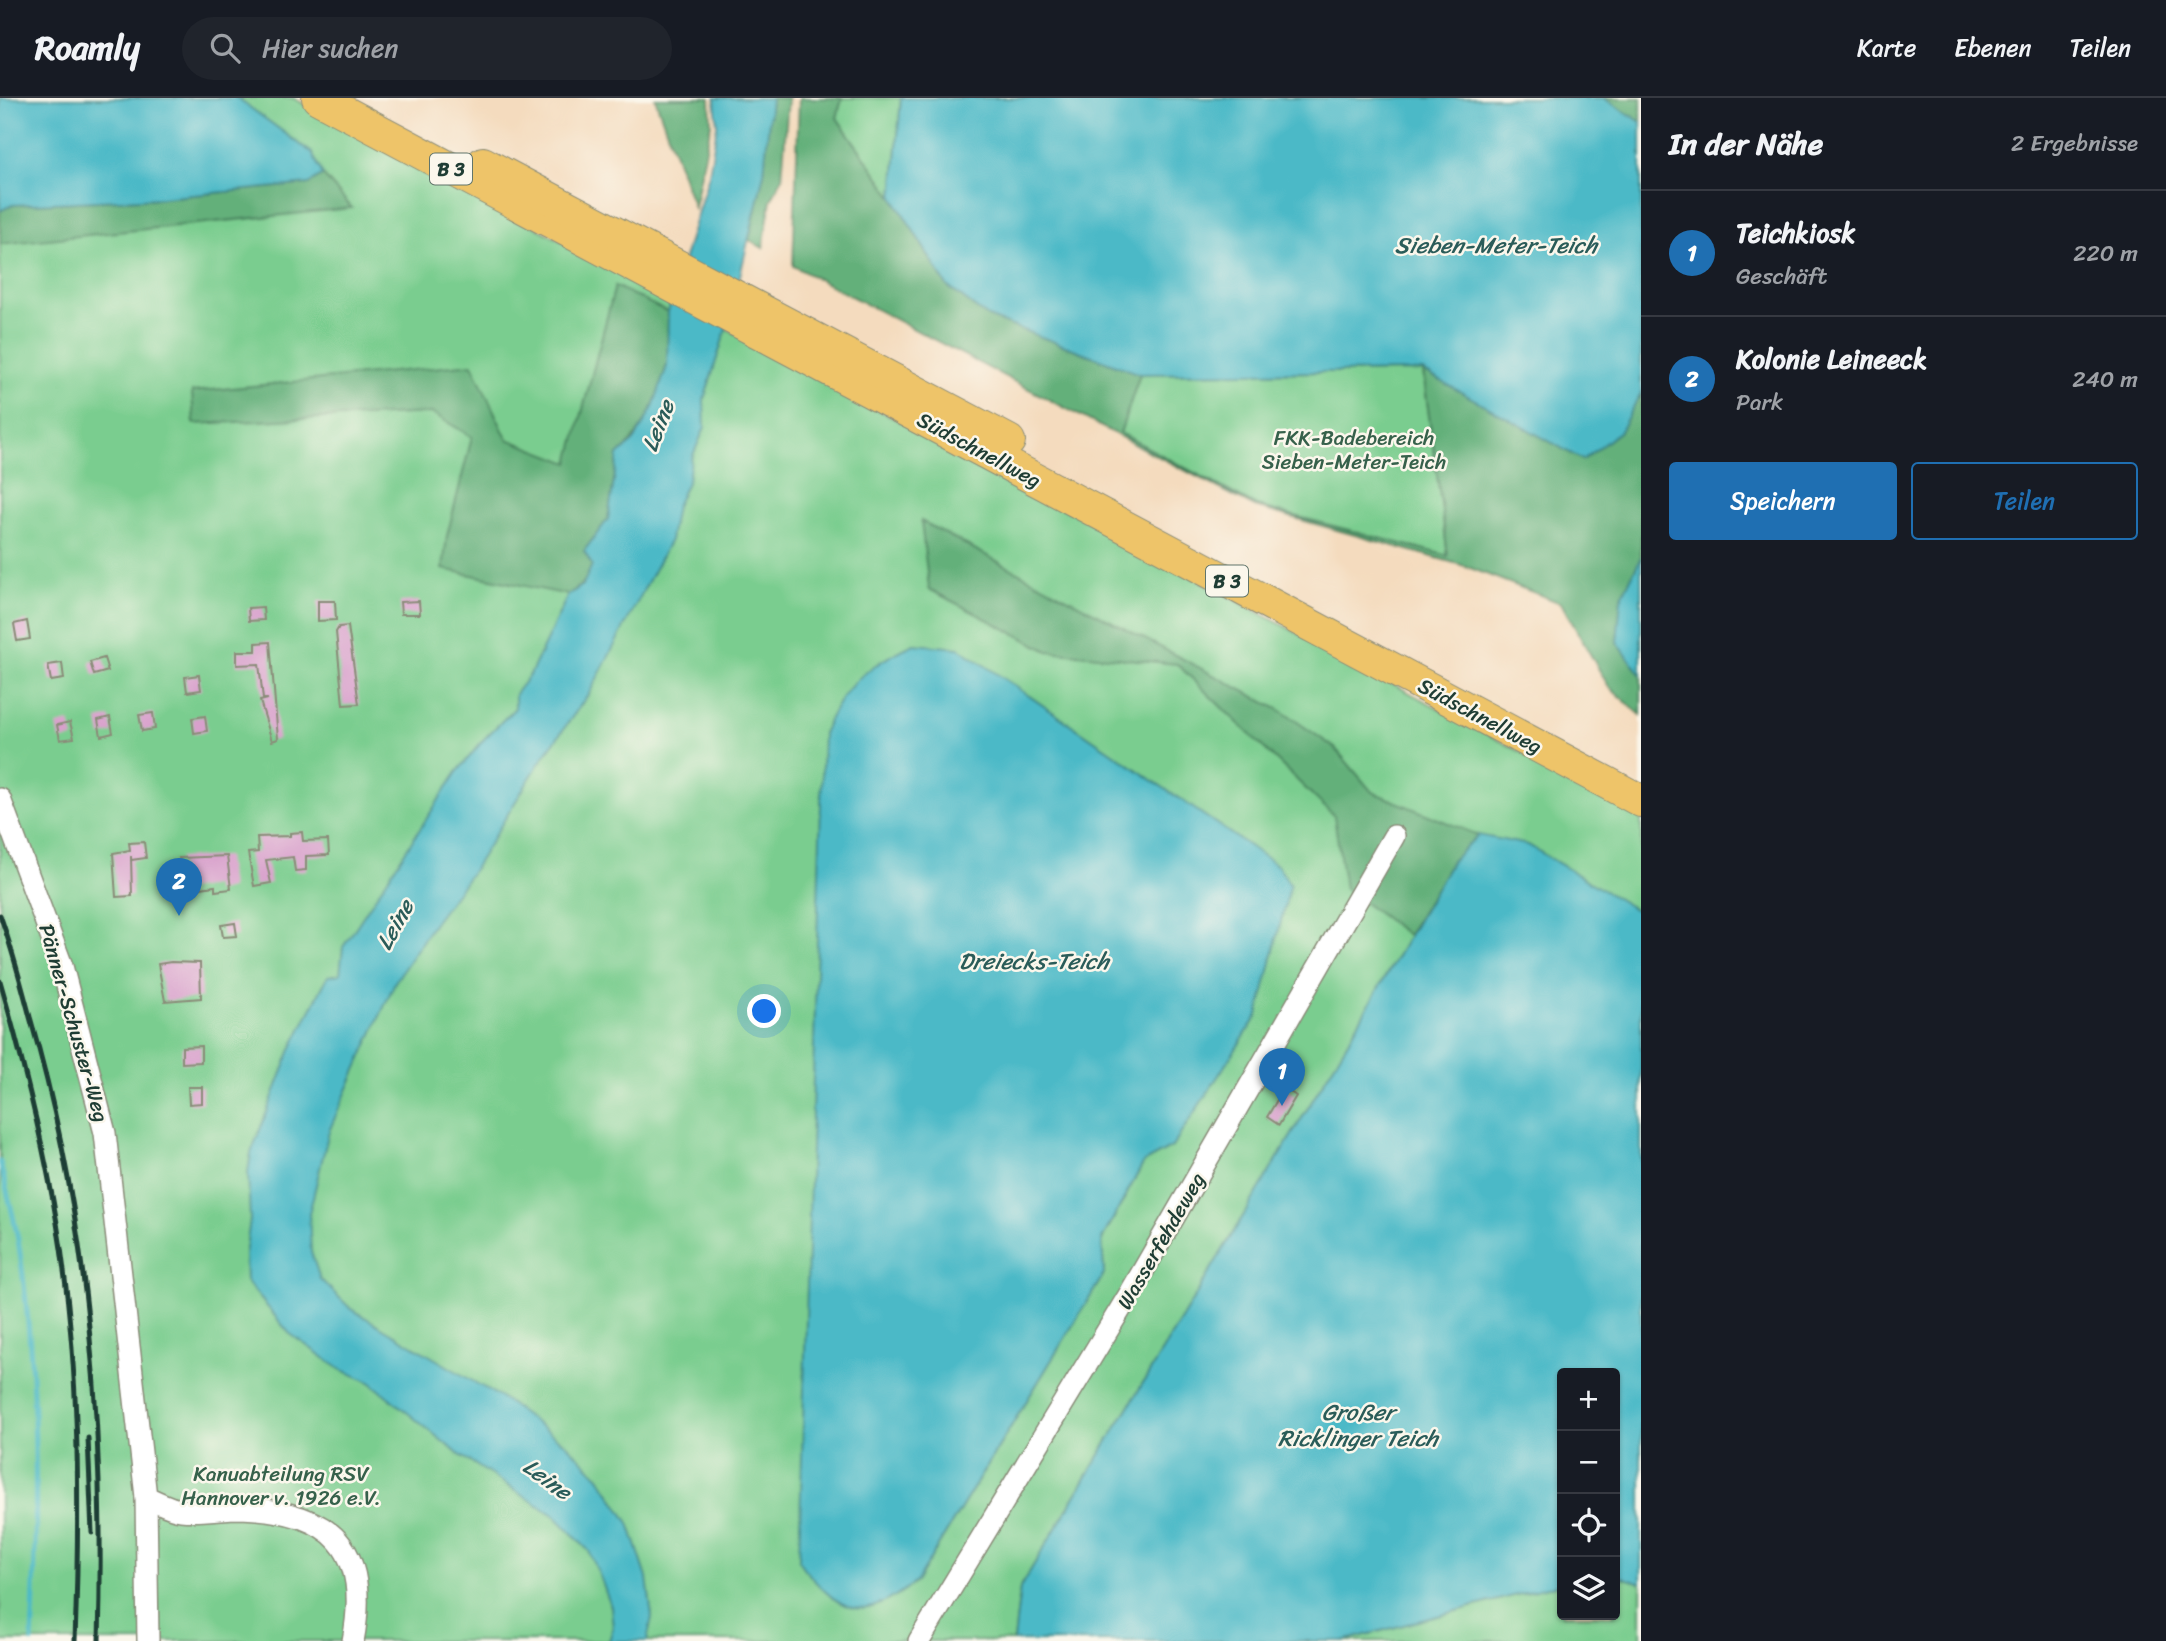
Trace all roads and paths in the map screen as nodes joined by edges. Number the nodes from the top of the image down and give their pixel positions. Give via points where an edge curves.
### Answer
1 (318, 98) edge
2 (349, 98) edge
3 (585, 228) junction
4 (813, 349) junction
5 (1641, 781) edge
6 (0, 799) edge
7 (1641, 801) edge
8 (1394, 836) dead end
9 (146, 1497) junction
10 (148, 1641) edge
11 (353, 1641) edge
12 (919, 1641) edge

1 - 3 highway, Südschnellweg / B 3
2 - 3 highway, Südschnellweg / B 3
3 - 4 highway, Südschnellweg / B 3
4 - 5 highway, Südschnellweg / B 3
4 - 7 highway, Südschnellweg / B 3
6 - 9 lane, Pänner-Schuster-Weg via 62,966 105,1133
8 - 12 lane, Wasserfehdeweg via 1129,1295
9 - 10 lane, Pänner-Schuster-Weg
9 - 11 lane via 180,1510 243,1508 304,1517 336,1535 353,1565 358,1612

